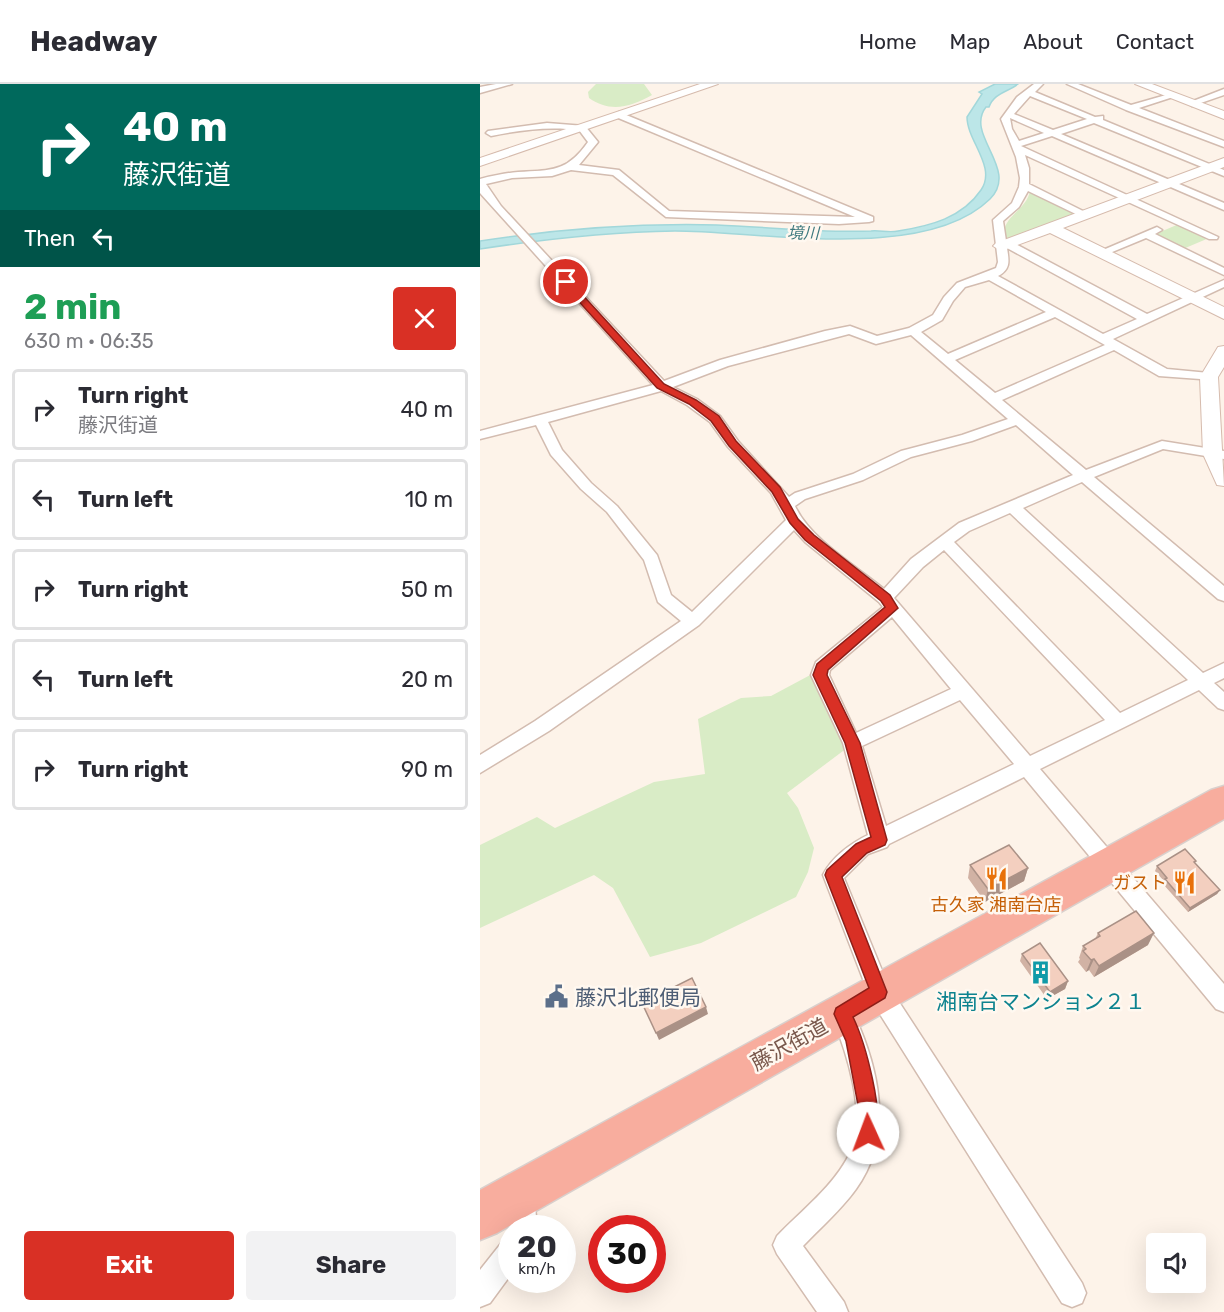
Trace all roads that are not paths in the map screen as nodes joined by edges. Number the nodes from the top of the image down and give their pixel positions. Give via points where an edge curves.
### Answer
1 (507, 84) edge
2 (712, 84) edge
3 (1039, 84) edge
4 (1071, 84) edge
5 (1141, 84) edge
6 (480, 90) edge
7 (1028, 92) junction
8 (1224, 92) edge
9 (1170, 95) junction
10 (1192, 103) junction
11 (1131, 107) junction
12 (1008, 112) junction
13 (619, 115) junction
14 (1224, 115) edge
15 (1095, 119) junction
16 (582, 128) junction
17 (1056, 132) junction
18 (491, 133) dead end
19 (1224, 144) edge
20 (1016, 147) junction
21 (480, 162) edge
22 (570, 167) junction
23 (1220, 167) edge
24 (480, 182) edge
25 (1172, 182) junction
26 (1025, 186) junction
27 (1128, 199) junction
28 (1224, 202) edge
29 (1224, 207) edge
30 (1086, 215) junction
31 (1179, 222) junction
32 (1052, 228) junction
33 (1224, 232) edge
34 (1146, 234) junction
35 (1197, 244) junction
36 (1004, 245) junction
37 (1101, 253) junction
38 (1224, 272) edge
39 (990, 276) junction
40 (1224, 283) edge
41 (1191, 298) junction
42 (1055, 313) junction
43 (1224, 314) edge
44 (1147, 319) junction
45 (913, 331) junction
46 (1108, 342) junction
47 (1224, 351) edge
48 (947, 359) junction
49 (1209, 377) junction
50 (661, 386) junction
51 (993, 399) junction
52 (540, 420) junction
53 (1018, 420) junction
54 (480, 435) edge
55 (1218, 454) edge
56 (1083, 476) junction
57 (1224, 480) edge
58 (787, 505) junction
59 (1013, 507) junction
60 (794, 521) junction
61 (944, 541) junction
62 (1224, 596) edge
63 (888, 603) junction
64 (693, 621) junction
65 (1224, 670) edge
66 (1201, 682) junction
67 (963, 692) junction
68 (1224, 702) edge
69 (1118, 722) junction
70 (852, 743) junction
71 (480, 765) edge
72 (1028, 767) junction
73 (1224, 801) edge
74 (880, 840) junction
75 (1111, 864) junction
76 (879, 992) junction
77 (1224, 1001) edge
78 (842, 1014) junction
79 (523, 1211) edge
80 (480, 1216) edge
81 (498, 1269) edge
82 (480, 1293) edge
83 (1072, 1293) dead end
84 (834, 1312) edge

1 - 6 street
2 - 13 street
3 - 7 street
4 - 11 street
5 - 9 street
7 - 12 street
7 - 15 street
8 - 10 street
9 - 10 street
9 - 11 street
10 - 14 street
11 - 15 street
11 - 19 street
12 - 17 street
12 - 20 street via 1006,130
13 - 16 street
13 - 22 street via 869,219 666,214 615,172
15 - 17 street
15 - 23 street
16 - 18 street via 518,128
16 - 21 street
16 - 22 street via 593,142
17 - 20 street
17 - 25 street
20 - 26 street
20 - 27 street
22 - 24 street via 552,175 507,176
23 - 25 street
24 - 50 street via 497,208
25 - 27 street
25 - 28 street
25 - 29 street
26 - 30 street
26 - 36 street via 1013,208 998,220
27 - 30 street
27 - 31 street
30 - 32 street
31 - 34 street
31 - 35 street
32 - 36 street
32 - 37 street
33 - 35 street
34 - 35 street
34 - 37 street
35 - 38 street
36 - 39 street via 1001,270
36 - 44 street
37 - 41 street
39 - 42 street
39 - 45 street via 961,285 938,317
40 - 41 street
41 - 43 street
41 - 44 street
42 - 46 street
42 - 48 street
44 - 46 street
45 - 48 street
45 - 50 street via 876,340 850,330 825,335 724,363
46 - 49 street via 1164,373
46 - 51 street
47 - 49 street
48 - 51 street
49 - 55 street
50 - 52 street
50 - 58 street via 715,419
51 - 53 street
52 - 54 street
52 - 64 street via 556,452 612,509 651,559 664,598
53 - 56 street
53 - 58 street via 906,454 858,477 800,496
55 - 56 street via 1162,445
55 - 57 street
56 - 59 street
56 - 62 street
58 - 60 street
59 - 61 street via 963,527
59 - 66 street
60 - 63 street
60 - 64 street
61 - 63 street via 917,563
61 - 69 street
63 - 67 street
63 - 70 street via 822,668 820,675
64 - 71 street
65 - 66 street
66 - 68 street
66 - 69 street
67 - 70 street
67 - 72 street
69 - 72 street
70 - 74 street
72 - 74 street
72 - 75 street
73 - 75 highway, 藤沢街道
74 - 76 street via 861,849 833,875
75 - 76 highway, 藤沢街道
75 - 77 street
76 - 78 highway, 藤沢街道
76 - 83 street
78 - 79 highway, 藤沢街道
78 - 84 street via 855,1040 868,1133 858,1164 836,1195 786,1245
79 - 80 highway, 藤沢街道
81 - 82 street

